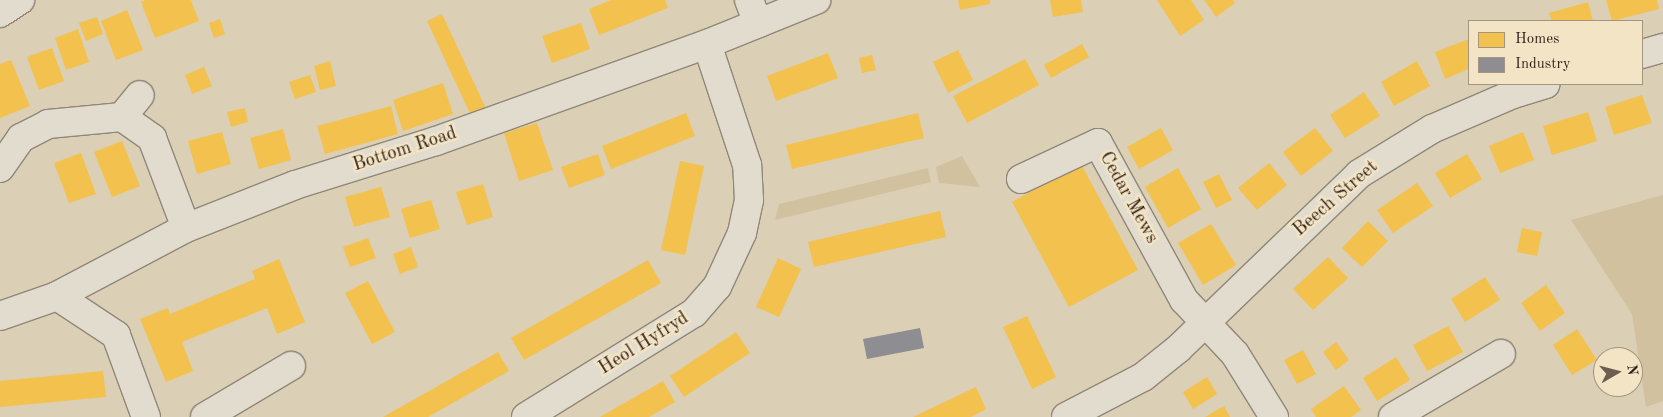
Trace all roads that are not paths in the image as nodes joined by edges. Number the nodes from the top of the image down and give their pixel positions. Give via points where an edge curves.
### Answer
1 (20, 0) edge
2 (816, 0) edge
3 (753, 11) edge
4 (0, 14) edge
5 (707, 44) junction
6 (1663, 48) edge
7 (1643, 54) edge
8 (1542, 85) edge
9 (140, 95) dead end
10 (122, 117) junction
11 (0, 168) edge
12 (1021, 179) dead end
13 (186, 228) junction
14 (57, 296) junction
15 (0, 316) edge
16 (1205, 323) junction
17 (1501, 354) dead end
18 (291, 366) dead end
19 (146, 417) edge
20 (205, 417) edge
21 (526, 417) edge
22 (1066, 417) edge
23 (1274, 417) edge
24 (1393, 417) edge

1 - 4 street
2 - 3 street, Bottom Road
3 - 5 street, Bottom Road
5 - 13 street, Bottom Road via 436,141 295,185
5 - 21 street, Heol Hyfryd via 746,165 749,200 742,233 717,287 694,313
6 - 7 street
8 - 16 street, Beech Street via 1432,129 1359,174
9 - 10 street
10 - 11 street via 48,124 21,138
10 - 13 street via 152,138
12 - 16 street, Cedar Mews via 1098,143 1184,300
13 - 14 street, Bottom Road
14 - 15 street, Bottom Road
14 - 19 street via 116,335
16 - 22 street, Beech Street via 1143,377
16 - 23 street via 1235,354
17 - 24 street
18 - 20 street

